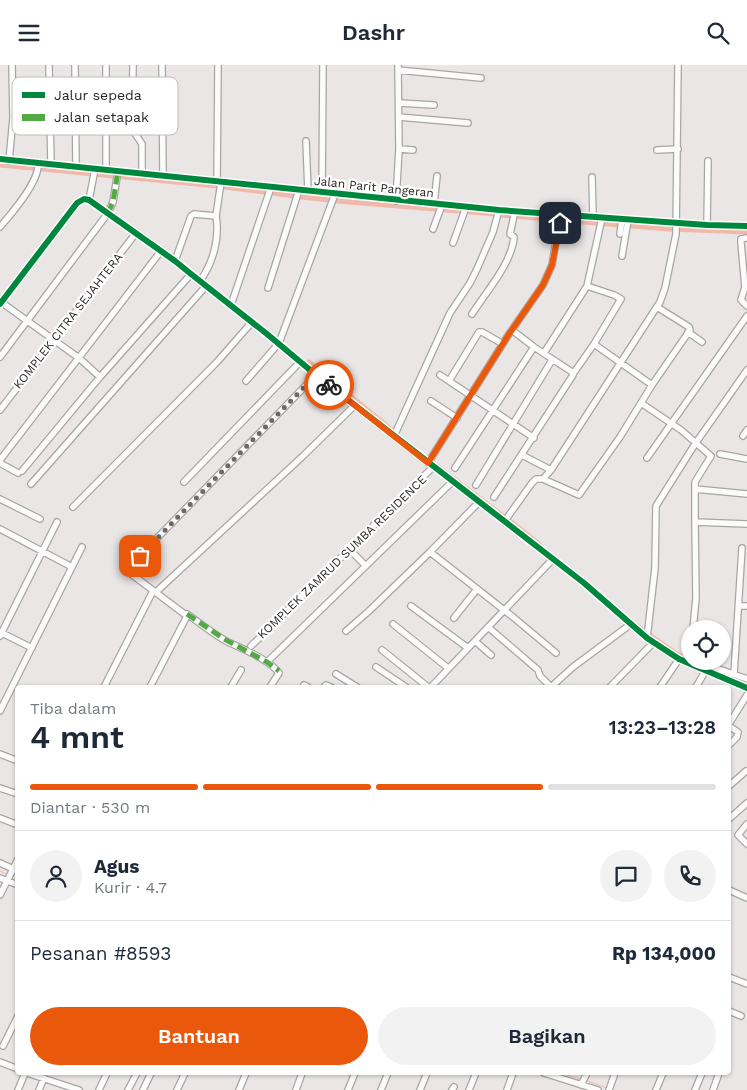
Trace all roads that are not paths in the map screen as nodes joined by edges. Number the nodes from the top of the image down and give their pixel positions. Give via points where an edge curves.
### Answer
1 (218, 65) edge
2 (323, 65) edge
3 (678, 65) edge
4 (398, 67) edge
5 (481, 78) dead end
6 (399, 103) junction
7 (434, 105) dead end
8 (399, 117) junction
9 (468, 123) dead end
10 (12, 127) edge
11 (50, 135) edge
12 (76, 135) edge
13 (106, 135) edge
14 (136, 135) edge
15 (163, 135) edge
16 (306, 141) dead end
17 (400, 149) junction
18 (678, 149) junction
19 (413, 150) dead end
20 (657, 150) dead end
21 (0, 159) edge
22 (8, 161) junction
23 (708, 161) dead end
24 (51, 164) junction
25 (38, 165) junction
26 (76, 167) junction
27 (106, 170) junction
28 (118, 171) junction
29 (94, 173) junction
30 (142, 174) junction
31 (163, 176) junction
32 (437, 176) dead end
33 (592, 177) dead end
34 (220, 185) junction
35 (299, 190) junction
36 (270, 191) junction
37 (308, 191) junction
38 (322, 192) junction
39 (334, 194) junction
40 (89, 200) junction
41 (396, 201) junction
42 (434, 204) junction
43 (466, 207) junction
44 (441, 209) junction
45 (499, 211) junction
46 (515, 211) junction
47 (108, 213) junction
48 (216, 215) junction
49 (593, 217) junction
50 (561, 219) junction
51 (601, 222) junction
52 (677, 224) junction
53 (624, 225) junction
54 (707, 225) junction
55 (747, 226) edge
56 (0, 227) edge
57 (433, 229) dead end
58 (136, 233) junction
59 (747, 238) edge
60 (453, 243) dead end
61 (161, 251) junction
62 (622, 256) dead end
63 (175, 261) junction
64 (191, 274) junction
65 (200, 281) junction
66 (206, 286) junction
67 (587, 286) junction
68 (268, 288) dead end
69 (1, 303) edge
70 (231, 305) junction
71 (747, 306) edge
72 (657, 307) junction
73 (472, 314) dead end
74 (747, 316) edge
75 (27, 321) junction
76 (252, 322) junction
77 (512, 330) junction
78 (688, 333) junction
79 (54, 340) junction
80 (702, 342) dead end
81 (279, 343) junction
82 (503, 344) junction
83 (594, 344) junction
84 (534, 347) junction
85 (544, 353) junction
86 (0, 357) edge
87 (79, 358) junction
88 (552, 360) junction
89 (300, 362) junction
90 (621, 363) junction
91 (747, 370) edge
92 (573, 374) junction
93 (316, 375) junction
94 (440, 375) dead end
95 (100, 377) junction
96 (246, 381) dead end
97 (449, 381) junction
98 (652, 385) junction
99 (471, 396) junction
100 (431, 401) dead end
101 (641, 403) junction
102 (355, 405) junction
103 (0, 410) edge
104 (492, 410) junction
105 (457, 418) junction
106 (513, 423) junction
107 (671, 423) junction
108 (747, 430) edge
109 (394, 436) junction
110 (743, 436) dead end
111 (534, 438) junction
112 (695, 444) junction
113 (720, 454) dead end
114 (522, 455) junction
115 (647, 458) dead end
116 (747, 459) edge
117 (0, 461) edge
118 (431, 465) junction
119 (455, 468) dead end
120 (551, 470) junction
121 (544, 479) junction
122 (184, 482) dead end
123 (452, 482) junction
124 (31, 484) dead end
125 (476, 485) dead end
126 (694, 489) junction
127 (747, 494) edge
128 (494, 497) dead end
129 (0, 499) edge
130 (479, 502) junction
131 (73, 507) dead end
132 (40, 519) dead end
133 (57, 522) dead end
134 (504, 522) junction
135 (694, 522) junction
136 (747, 524) edge
137 (0, 529) edge
138 (82, 547) dead end
139 (742, 548) dead end
140 (350, 549) junction
141 (43, 551) junction
142 (430, 552) junction
143 (553, 559) junction
144 (366, 566) junction
145 (72, 567) junction
146 (477, 589) junction
147 (155, 591) junction
148 (412, 606) dead end
149 (739, 606) junction
150 (747, 607) edge
151 (504, 610) junction
152 (187, 614) junction
153 (454, 618) dead end
154 (694, 620) edge
155 (393, 624) dead end
156 (631, 624) junction
157 (488, 627) junction
158 (346, 631) dead end
159 (1, 634) edge
160 (647, 638) junction
161 (475, 641) junction
162 (653, 643) junction
163 (251, 646) dead end
164 (32, 648) junction
165 (468, 649) junction
166 (382, 650) dead end
167 (556, 653) dead end
168 (491, 655) dead end
169 (678, 659) junction
170 (681, 660) edge
171 (268, 662) junction
172 (376, 667) dead end
173 (448, 668) junction
174 (241, 670) dead end
175 (712, 671) junction
176 (336, 674) dead end
177 (734, 674) junction
178 (747, 679) edge
179 (105, 685) edge
180 (151, 685) edge
181 (232, 685) edge
182 (271, 685) edge
183 (354, 685) edge
184 (403, 685) edge
185 (427, 685) edge
186 (432, 685) edge
187 (549, 685) edge
188 (553, 685) edge
189 (612, 685) edge
190 (661, 685) edge
191 (698, 685) edge
192 (729, 685) edge
193 (731, 685) edge
194 (747, 688) edge
195 (747, 695) edge
196 (0, 711) edge
197 (731, 722) edge
198 (731, 727) edge
199 (731, 743) edge
200 (0, 755) edge
201 (15, 760) edge
202 (746, 771) edge
203 (731, 784) edge
204 (0, 788) edge
205 (15, 793) edge
206 (747, 803) edge
207 (731, 817) edge
208 (0, 818) edge
209 (15, 824) edge
210 (747, 824) edge
211 (747, 844) edge
212 (0, 863) edge
213 (11, 874) edge
214 (0, 878) edge
215 (731, 892) edge
216 (0, 895) edge
217 (747, 898) edge
218 (731, 978) edge
219 (747, 984) edge
220 (731, 1012) edge
221 (741, 1016) dead end
222 (15, 1022) edge
223 (3, 1046) dead end
224 (1, 1064) edge
225 (15, 1068) edge
226 (25, 1075) edge
227 (34, 1075) edge
228 (48, 1075) edge
229 (106, 1075) edge
230 (136, 1075) edge
231 (150, 1075) edge
232 (183, 1075) edge
233 (245, 1075) edge
234 (301, 1075) edge
235 (354, 1075) edge
236 (387, 1075) edge
237 (426, 1075) edge
238 (475, 1075) edge
239 (512, 1075) edge
240 (560, 1075) edge
241 (614, 1075) edge
242 (662, 1075) edge
243 (701, 1075) edge
244 (718, 1075) edge
245 (46, 1078) junction
246 (584, 1079) edge
247 (610, 1088) edge
248 (18, 1090) edge
249 (39, 1090) edge
250 (79, 1090) edge
251 (99, 1090) edge
252 (128, 1090) edge
253 (143, 1090) edge
254 (177, 1090) edge
255 (239, 1090) edge
256 (296, 1090) edge
257 (348, 1090) edge
258 (381, 1090) edge
259 (420, 1090) edge
260 (469, 1090) edge
261 (507, 1090) edge
262 (598, 1090) edge
263 (656, 1090) edge
264 (695, 1090) edge
265 (713, 1090) edge

1 - 34 street
2 - 38 street
3 - 18 street
4 - 5 street
4 - 6 street
6 - 7 street
6 - 8 street
8 - 9 street
8 - 17 street
10 - 22 street
11 - 24 street
12 - 26 street
13 - 27 street
14 - 30 street via 142,144
15 - 31 street
16 - 37 street
17 - 19 street
17 - 41 street
18 - 20 street
18 - 52 street
21 - 22 street, Jalan Parit Pangeran
22 - 25 street, Jalan Parit Pangeran
23 - 54 street
24 - 25 street, Jalan Parit Pangeran
24 - 26 street, Jalan Parit Pangeran
25 - 56 street via 33,182
26 - 29 street, Jalan Parit Pangeran
27 - 28 street, Jalan Parit Pangeran
27 - 29 street, Jalan Parit Pangeran
28 - 30 street, Jalan Parit Pangeran
28 - 47 street
29 - 40 street
30 - 31 street, Jalan Parit Pangeran
31 - 34 street, Jalan Parit Pangeran
32 - 42 street
33 - 49 street
34 - 36 street, Jalan Parit Pangeran
34 - 48 street
35 - 36 street, Jalan Parit Pangeran
35 - 37 street, Jalan Parit Pangeran
35 - 68 street
36 - 70 street
37 - 38 street, Jalan Parit Pangeran
38 - 39 street, Jalan Parit Pangeran
39 - 41 street, Jalan Parit Pangeran
39 - 81 street
40 - 47 street
40 - 69 street via 77,203
41 - 42 street, Jalan Parit Pangeran
42 - 44 street, Jalan Parit Pangeran
43 - 44 street, Jalan Parit Pangeran
43 - 45 street, Jalan Parit Pangeran
43 - 60 street
44 - 57 street
45 - 46 street, Jalan Parit Pangeran
45 - 109 street via 477,269 450,313
46 - 50 street, Jalan Parit Pangeran
46 - 73 street via 510,234 514,237 514,244 506,264
47 - 58 street
47 - 75 street
48 - 63 street via 191,216
48 - 65 street via 218,225 210,263
49 - 50 street, Jalan Parit Pangeran
49 - 51 street, Jalan Parit Pangeran
50 - 77 street, KOMPLEK ZAMRUD SUMBA RESIDENCE via 552,265 543,285
51 - 53 street, Jalan Parit Pangeran
51 - 67 street
52 - 53 street, Jalan Parit Pangeran
52 - 54 street, Jalan Parit Pangeran
52 - 72 street via 665,288
53 - 62 street
54 - 55 street, Jalan Parit Pangeran
58 - 61 street
58 - 79 street, KOMPLEK CITRA SEJAHTERA
59 - 71 street via 741,240 745,287 741,300
61 - 63 street
61 - 87 street
63 - 64 street
64 - 65 street
64 - 95 street
65 - 66 street
66 - 70 street
66 - 124 street
67 - 83 street via 621,299
67 - 85 street
69 - 75 street
70 - 76 street
72 - 78 street via 689,327
72 - 90 street
74 - 107 street
75 - 79 street
75 - 86 street
76 - 81 street
76 - 131 street
77 - 82 street, KOMPLEK ZAMRUD SUMBA RESIDENCE
77 - 84 street
78 - 80 street
78 - 98 street
79 - 87 street
79 - 103 street, KOMPLEK CITRA SEJAHTERA
81 - 89 street
81 - 96 street
82 - 97 street via 479,332
82 - 99 street, KOMPLEK ZAMRUD SUMBA RESIDENCE
83 - 90 street
83 - 92 street
84 - 85 street
84 - 104 street
85 - 88 street
87 - 95 street
87 - 117 street
88 - 92 street
88 - 106 street
89 - 93 street
89 - 122 street
90 - 98 street
90 - 120 street
91 - 112 street
92 - 111 street
93 - 102 street
93 - 147 street via 126,570
94 - 97 street
95 - 117 street via 20,472
97 - 99 street
98 - 101 street
99 - 104 street
99 - 105 street, KOMPLEK ZAMRUD SUMBA RESIDENCE
100 - 105 street
101 - 107 street
101 - 121 street via 579,495
102 - 109 street
102 - 147 street
104 - 106 street
104 - 119 street
105 - 118 street, KOMPLEK ZAMRUD SUMBA RESIDENCE
106 - 111 street
106 - 125 street
107 - 112 street
107 - 115 street
108 - 110 street
109 - 118 street
111 - 114 street
112 - 126 street via 711,456 696,479
112 - 160 street via 656,509 655,568
113 - 116 street
114 - 120 street
114 - 128 street
118 - 123 street
118 - 140 street, KOMPLEK ZAMRUD SUMBA RESIDENCE
120 - 121 street
121 - 134 street via 536,479 532,483
123 - 130 street
123 - 144 street
126 - 127 street
126 - 135 street
129 - 132 street
130 - 134 street
130 - 142 street
133 - 141 street
134 - 143 street
135 - 136 street
135 - 154 street
137 - 141 street
138 - 145 street
139 - 149 street
140 - 144 street
140 - 163 street, KOMPLEK ZAMRUD SUMBA RESIDENCE
141 - 145 street
141 - 159 street
142 - 146 street
142 - 158 street
143 - 151 street
143 - 156 street
144 - 171 street
145 - 164 street
146 - 151 street
146 - 153 street
147 - 152 street
147 - 179 street
148 - 165 street
149 - 150 street
149 - 177 street
151 - 157 street
151 - 167 street
152 - 171 street via 224,639
152 - 180 street
155 - 173 street
156 - 160 street
156 - 188 street
157 - 161 street
157 - 187 street via 538,670
159 - 164 street
160 - 162 street
161 - 165 street
161 - 168 street
162 - 169 street
162 - 189 street
164 - 196 street
165 - 173 street
166 - 185 street
169 - 170 street
169 - 190 street
171 - 182 street via 279,671
172 - 184 street
173 - 186 street
174 - 181 street
175 - 177 street
175 - 191 street
175 - 192 street
176 - 183 street
177 - 178 street
193 - 194 street
195 - 197 street
198 - 199 street via 738,732
200 - 201 street
202 - 203 street
204 - 205 street
206 - 207 street
208 - 209 street
210 - 211 street via 738,835
212 - 213 street
213 - 214 street
213 - 216 street
215 - 217 street
218 - 219 street
220 - 221 street
222 - 223 street
224 - 225 street
226 - 248 street
227 - 245 street
228 - 245 street
229 - 251 street
230 - 252 street
231 - 253 street
232 - 254 street
233 - 255 street
234 - 256 street
235 - 257 street
236 - 258 street
237 - 259 street
238 - 260 street
239 - 261 street
240 - 246 street
241 - 247 street
242 - 263 street
243 - 264 street
244 - 265 street
245 - 249 street
245 - 250 street
246 - 262 street

